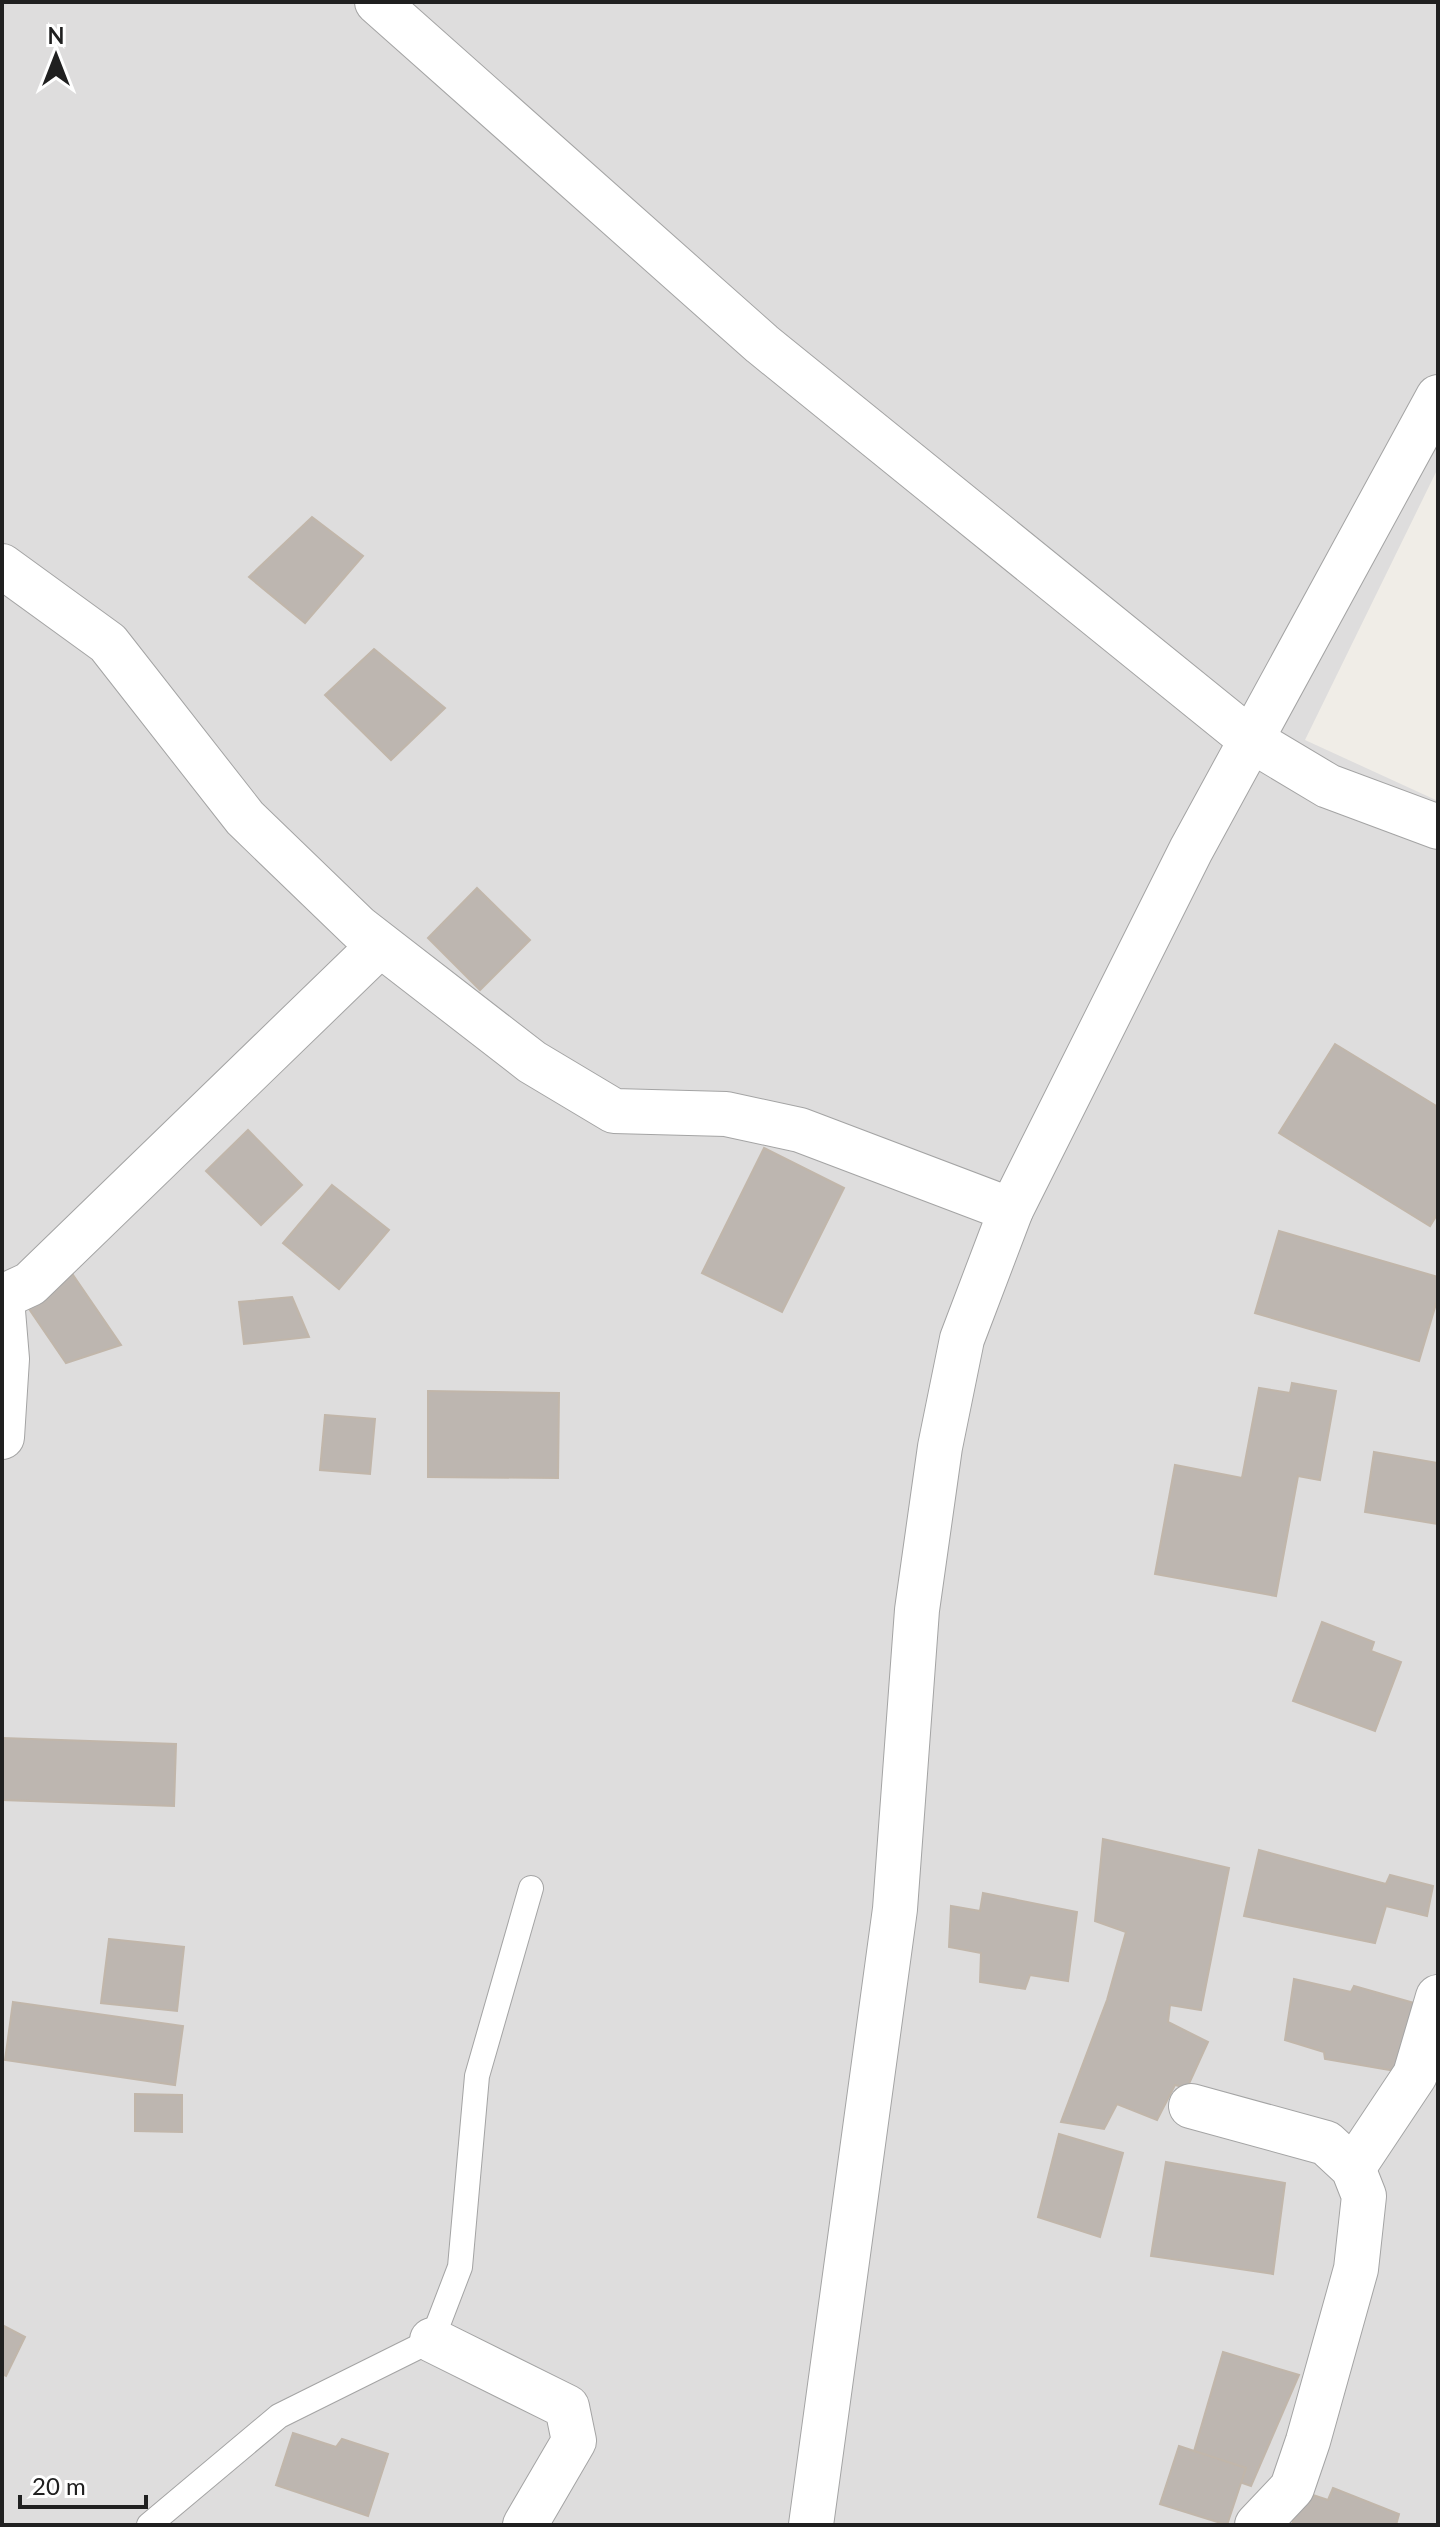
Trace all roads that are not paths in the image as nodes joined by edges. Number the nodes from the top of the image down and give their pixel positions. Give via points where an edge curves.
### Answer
1 (377, 2) edge
2 (1438, 397) edge
3 (2, 566) edge
4 (1251, 740) junction
5 (1438, 827) edge
6 (380, 945) junction
7 (1011, 1210) junction
8 (2, 1298) edge
9 (2, 1437) edge
10 (531, 1888) dead end
11 (1438, 1997) edge
12 (1191, 2106) dead end
13 (1353, 2168) junction
14 (432, 2340) junction
15 (149, 2525) edge
16 (525, 2525) edge
17 (811, 2525) edge
18 (1257, 2525) edge

1 - 4 street via 762,344
2 - 4 street
3 - 6 street via 108,643 245,818
4 - 5 street via 1328,786
4 - 7 street
6 - 7 street via 532,1062 614,1111 726,1114 800,1130
6 - 8 street via 30,1284
7 - 17 street via 962,1339 940,1447 917,1610 895,1909
8 - 9 street via 7,1359
10 - 14 lane via 477,2076 460,2267
11 - 13 street via 1415,2075
12 - 13 street via 1326,2143
13 - 18 street via 1364,2196 1356,2269 1292,2488
14 - 15 lane via 279,2416
14 - 16 street via 567,2407 574,2441

